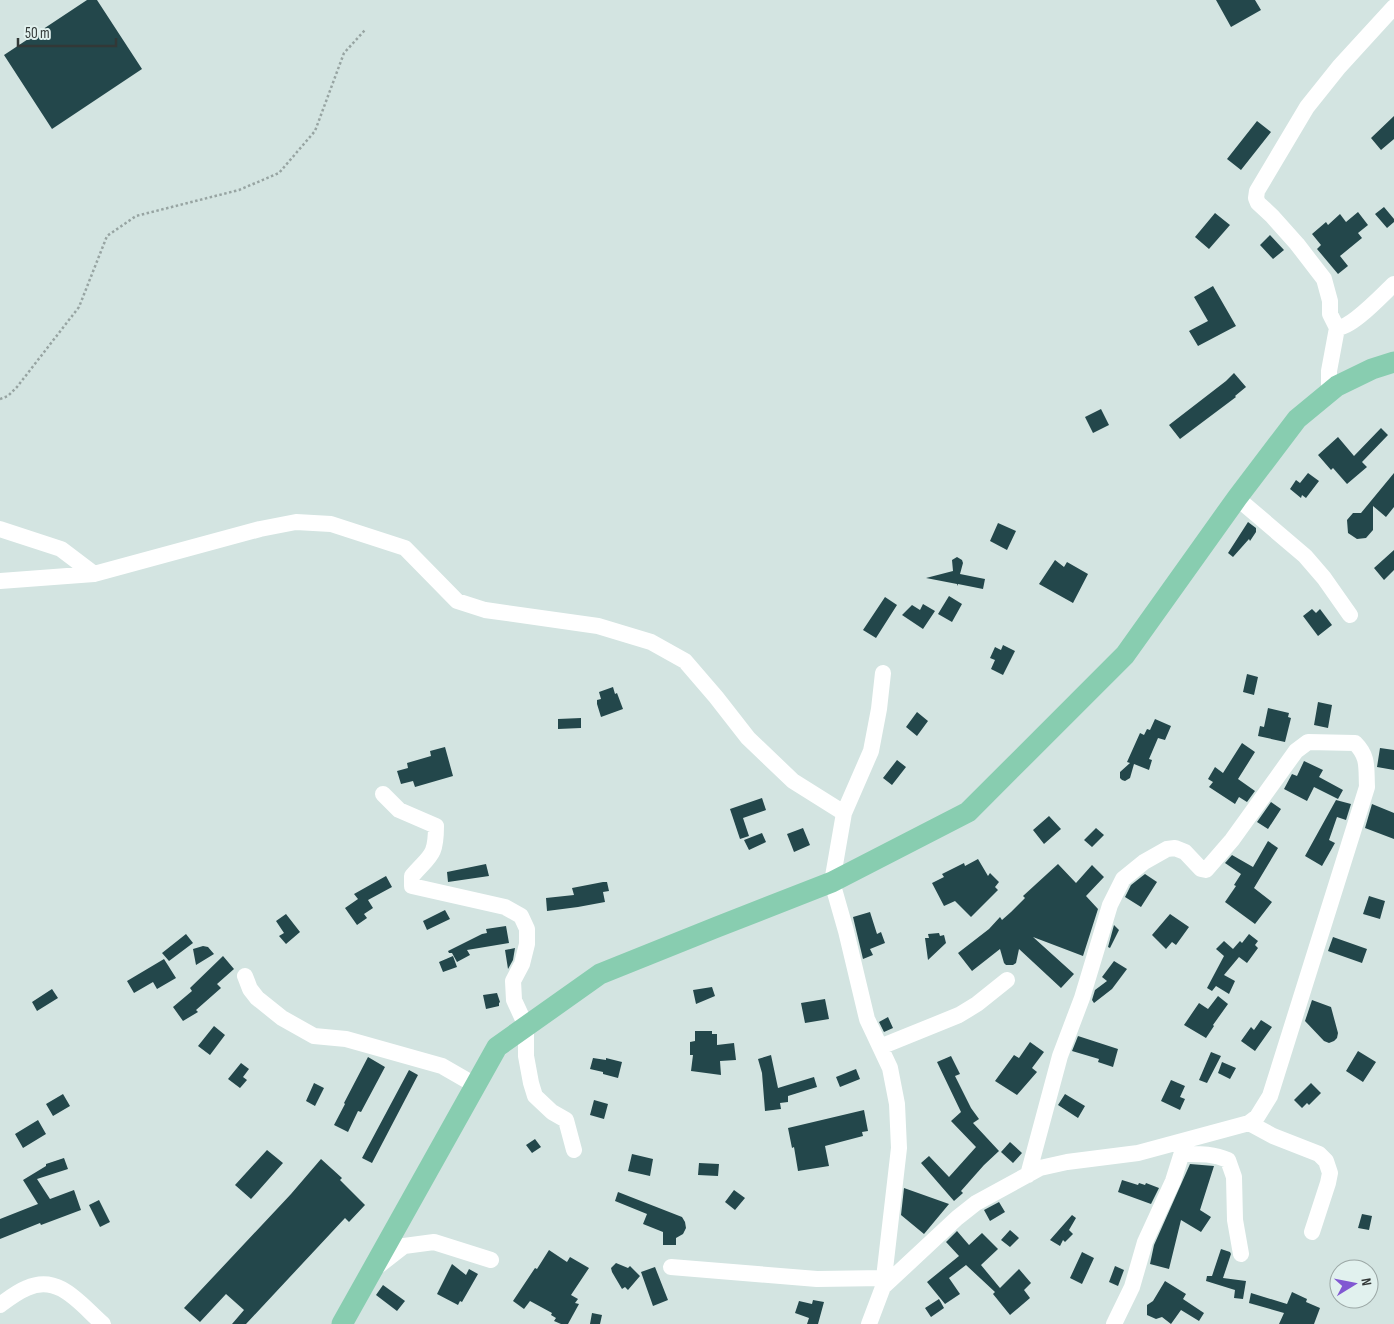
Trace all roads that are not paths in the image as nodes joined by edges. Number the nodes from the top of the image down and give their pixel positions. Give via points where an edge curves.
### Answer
1 (1394, 7) edge
2 (1394, 284) edge
3 (1336, 328) junction
4 (1394, 362) edge
5 (1329, 393) junction
6 (1237, 498) junction
7 (0, 529) edge
8 (94, 574) junction
9 (0, 581) edge
10 (1350, 615) dead end
11 (883, 672) dead end
12 (383, 794) dead end
13 (844, 813) junction
14 (832, 882) junction
15 (245, 976) dead end
16 (1008, 980) dead end
17 (526, 1026) junction
18 (880, 1047) junction
19 (475, 1085) junction
20 (1249, 1123) junction
21 (1184, 1147) junction
22 (574, 1150) dead end
23 (1028, 1175) junction
24 (1312, 1232) dead end
25 (1242, 1254) dead end
26 (490, 1260) dead end
27 (671, 1267) dead end
28 (370, 1273) junction
29 (884, 1283) junction
30 (0, 1305) edge
31 (103, 1324) edge
32 (342, 1324) edge
33 (869, 1324) edge
34 (1114, 1324) edge

1 - 3 street via 1307,107 1257,191 1258,203 1297,244 1324,279
2 - 3 street via 1351,323
3 - 5 street
4 - 5 main road via 1336,386
5 - 6 main road via 1297,419
6 - 10 street via 1305,556
6 - 14 main road via 1125,655 968,812
7 - 8 street via 61,549
8 - 9 street
8 - 13 street via 296,522 332,524 405,548 457,601 485,610 598,626 651,642 684,661 748,738 793,781
11 - 13 street via 871,751
12 - 17 street via 399,810 436,826 431,856 412,876 412,886 505,907 521,916 527,929 527,944 513,981 514,1000
13 - 14 street
14 - 17 main road via 600,974
14 - 18 street via 866,1019
15 - 19 street via 257,998 282,1018 314,1036 346,1039 442,1066
16 - 18 street via 959,1015
17 - 19 main road via 497,1047
17 - 22 street via 526,1056 535,1096 566,1120
18 - 29 street via 890,1068 897,1104 899,1148
19 - 28 main road
20 - 21 street
20 - 23 street via 1257,1117 1270,1096 1366,787 1366,761 1355,743 1308,742 1296,751 1232,840 1206,870 1201,870 1185,852 1175,848 1144,862 1123,879 1110,905 1085,990 1060,1056
20 - 24 street via 1319,1154 1326,1161 1330,1173
21 - 23 street via 1067,1162 1040,1168
21 - 25 street via 1228,1160 1234,1177
21 - 34 street via 1145,1242 1132,1287
23 - 29 street via 976,1203
26 - 28 street via 434,1242 404,1246
27 - 29 street
28 - 32 main road
29 - 33 street
30 - 31 street via 25,1288 40,1283 58,1286 76,1297

